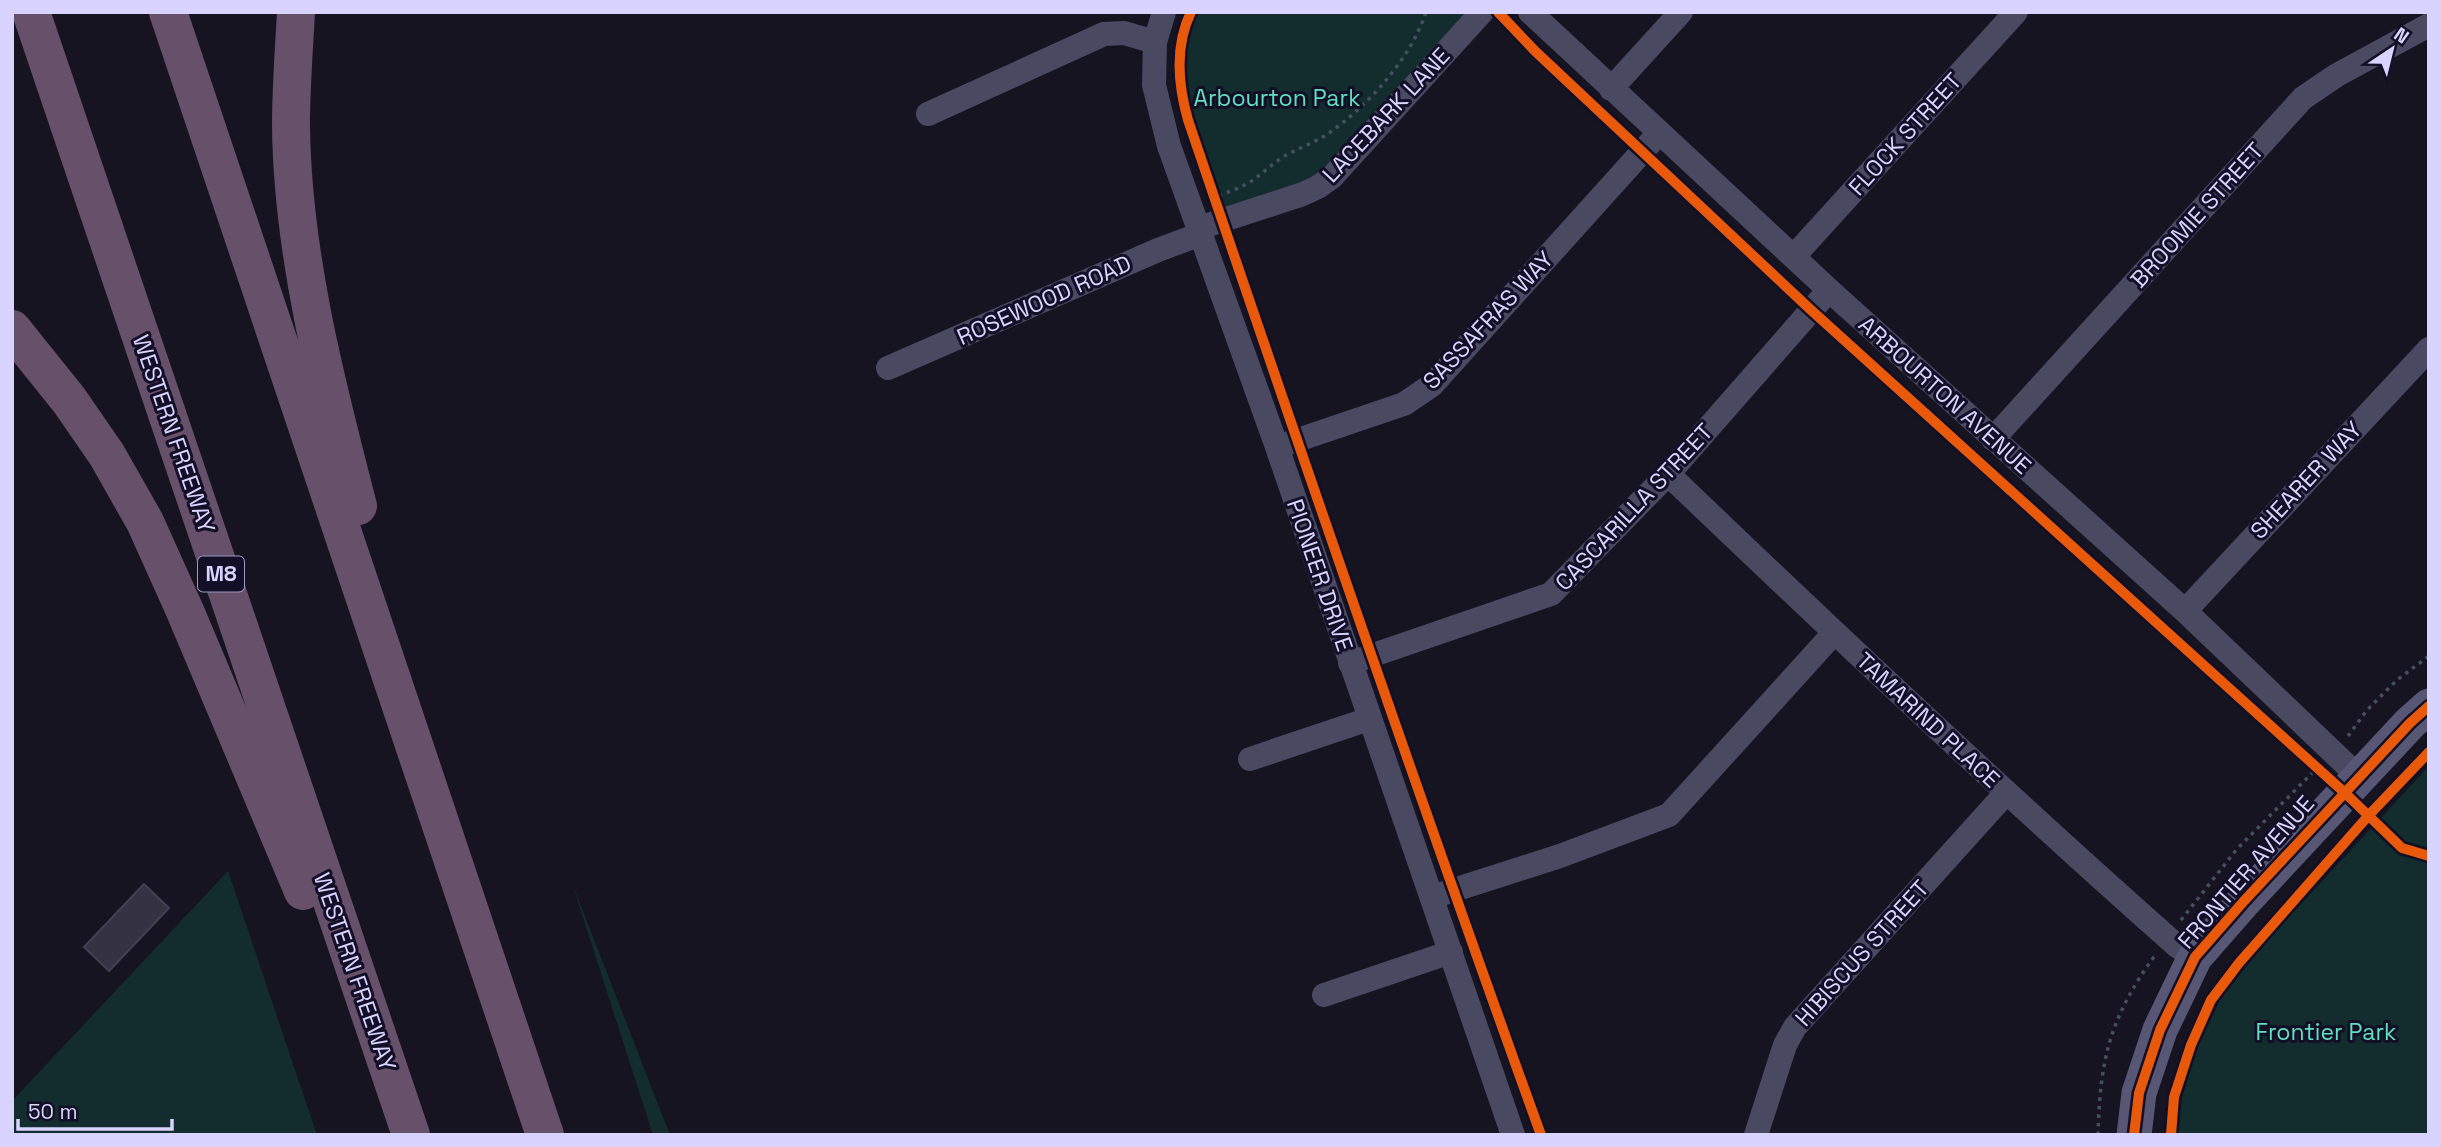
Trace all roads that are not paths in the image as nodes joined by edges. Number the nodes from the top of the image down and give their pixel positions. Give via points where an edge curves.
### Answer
1 (31, 12) edge
2 (168, 12) edge
3 (296, 12) edge
4 (1164, 12) edge
5 (1482, 12) edge
6 (1530, 12) edge
7 (1681, 12) edge
8 (2016, 12) edge
9 (2429, 25) edge
10 (1155, 42) junction
11 (1611, 89) junction
12 (928, 114) dead end
13 (1659, 133) junction
14 (1200, 231) junction
15 (1794, 256) junction
16 (1829, 290) junction
17 (12, 329) edge
18 (2429, 349) edge
19 (887, 368) dead end
20 (1993, 439) junction
21 (1277, 447) junction
22 (1668, 474) junction
23 (2185, 611) junction
24 (1834, 634) junction
25 (1350, 663) junction
26 (2429, 706) edge
27 (1369, 719) junction
28 (1250, 759) dead end
29 (2352, 785) junction
30 (2006, 793) junction
31 (1432, 897) junction
32 (1451, 953) junction
33 (2195, 957) junction
34 (1324, 995) dead end
35 (540, 1122) edge
36 (409, 1135) edge
37 (1513, 1135) edge
38 (1756, 1135) edge
39 (2134, 1135) edge

1 - 36 highway, WESTERN FREEWAY / M8
2 - 35 highway
3 - 35 highway via 291,125 295,187 322,363 378,583
4 - 10 street, PIONEER DRIVE
5 - 14 street, LACEBARK LANE via 1332,177 1303,194
6 - 11 street, ARBOURTON AVENUE
7 - 11 street
8 - 15 street, FLOCK STREET
9 - 20 street, BROOMIE STREET via 2303,98
10 - 12 street via 1124,33 1104,34
10 - 14 street, PIONEER DRIVE via 1158,106
11 - 13 street, ARBOURTON AVENUE
13 - 15 street, ARBOURTON AVENUE
13 - 21 street, SASSAFRAS WAY via 1432,385 1404,404
14 - 19 street, ROSEWOOD ROAD
14 - 21 street, PIONEER DRIVE
15 - 16 street, ARBOURTON AVENUE
16 - 20 street, ARBOURTON AVENUE
16 - 22 street, CASCARILLA STREET
17 - 36 highway via 100,444 145,522
18 - 23 street, SHEARER WAY
20 - 23 street, ARBOURTON AVENUE
21 - 25 street, PIONEER DRIVE
22 - 24 street, TAMARIND PLACE
22 - 25 street, CASCARILLA STREET via 1551,594
23 - 29 street, ARBOURTON AVENUE
24 - 30 street, TAMARIND PLACE
24 - 31 street via 1669,815
25 - 27 street, PIONEER DRIVE
26 - 29 street, FRONTIER AVENUE
27 - 28 street
27 - 31 street, PIONEER DRIVE
29 - 33 street, FRONTIER AVENUE
30 - 33 street, TAMARIND PLACE
30 - 38 street, HIBISCUS STREET via 1795,1027
31 - 32 street, PIONEER DRIVE
32 - 34 street
32 - 37 street, PIONEER DRIVE
33 - 39 street, FRONTIER AVENUE via 2160,1030 2139,1093

